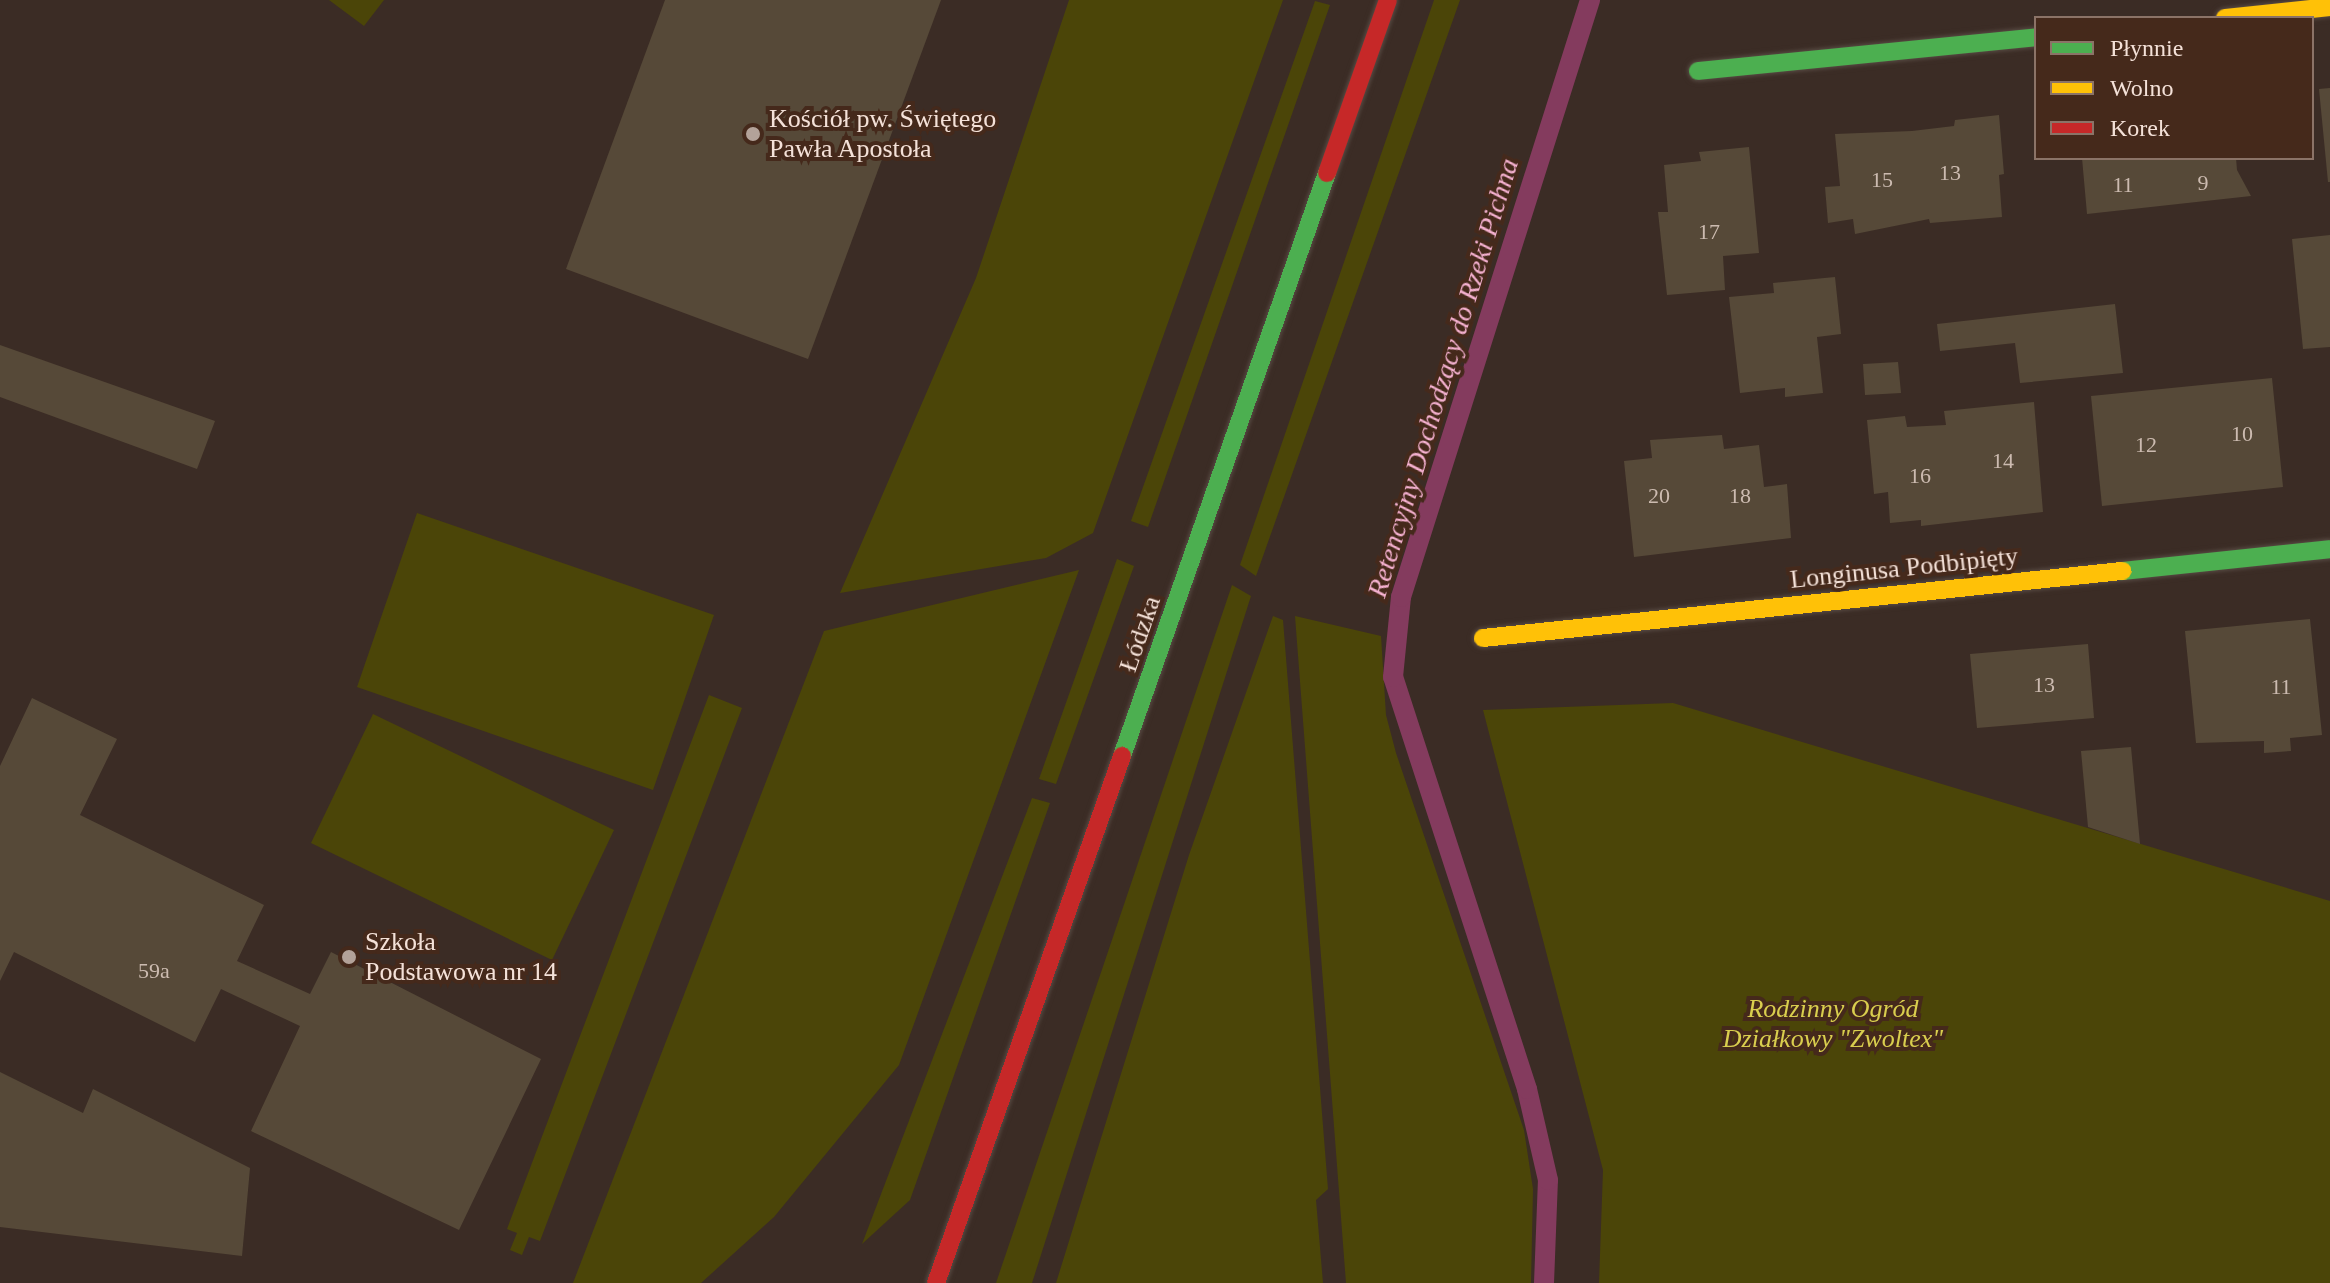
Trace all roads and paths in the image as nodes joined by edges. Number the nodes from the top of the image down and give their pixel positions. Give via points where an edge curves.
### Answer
1 (1388, 0) edge
2 (2330, 7) edge
3 (2244, 16) edge
4 (2034, 37) edge
5 (1698, 71) dead end
6 (2330, 549) edge
7 (1483, 638) dead end
8 (936, 1283) edge

1 - 8 main road, Łódzka
2 - 3 main road
4 - 5 main road
6 - 7 main road, Longinusa Podbipięty

